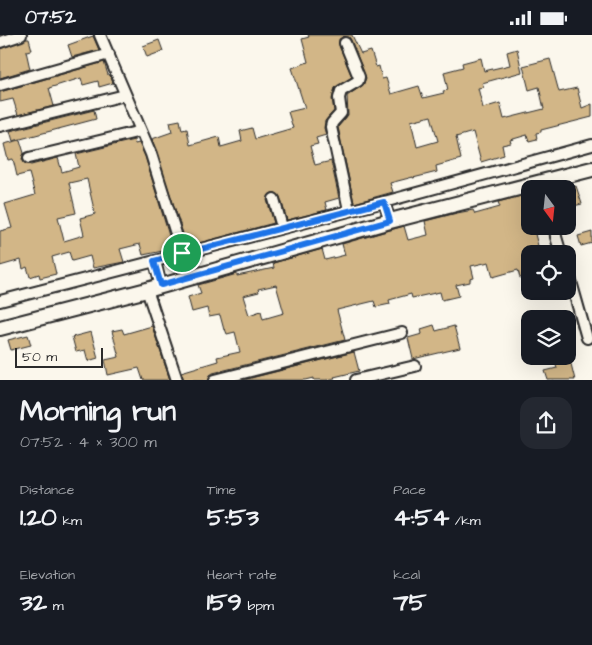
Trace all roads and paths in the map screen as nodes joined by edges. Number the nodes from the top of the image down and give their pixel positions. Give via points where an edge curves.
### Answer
1 (21, 35) edge
2 (100, 35) edge
3 (1, 40) edge
4 (345, 43) dead end
5 (109, 54) junction
6 (0, 85) edge
7 (125, 95) junction
8 (0, 126) edge
9 (141, 131) junction
10 (592, 145) edge
11 (29, 158) dead end
12 (592, 169) edge
13 (566, 180) edge
14 (521, 192) edge
15 (274, 199) dead end
16 (384, 204) junction
17 (349, 210) junction
18 (389, 219) junction
19 (282, 227) junction
20 (182, 253) junction
21 (155, 263) junction
22 (160, 282) junction
23 (147, 290) junction
24 (576, 299) edge
25 (0, 301) edge
26 (0, 328) edge
27 (402, 333) dead end
28 (587, 338) dead end
29 (415, 366) dead end
30 (177, 380) edge
31 (214, 380) edge
32 (356, 380) edge

1 - 3 street
2 - 5 street
4 - 17 street via 359,77 358,81 341,91 342,113 332,127
5 - 6 street
5 - 7 street
7 - 8 street
7 - 9 street
9 - 11 street
9 - 20 street
10 - 16 street
12 - 13 street
14 - 18 street
15 - 19 street
16 - 17 street
16 - 18 street
17 - 19 street
18 - 22 street
19 - 20 street
20 - 21 street
21 - 22 street
21 - 25 street
22 - 23 street
23 - 26 street
23 - 30 street
24 - 28 street
27 - 31 street
29 - 32 street

